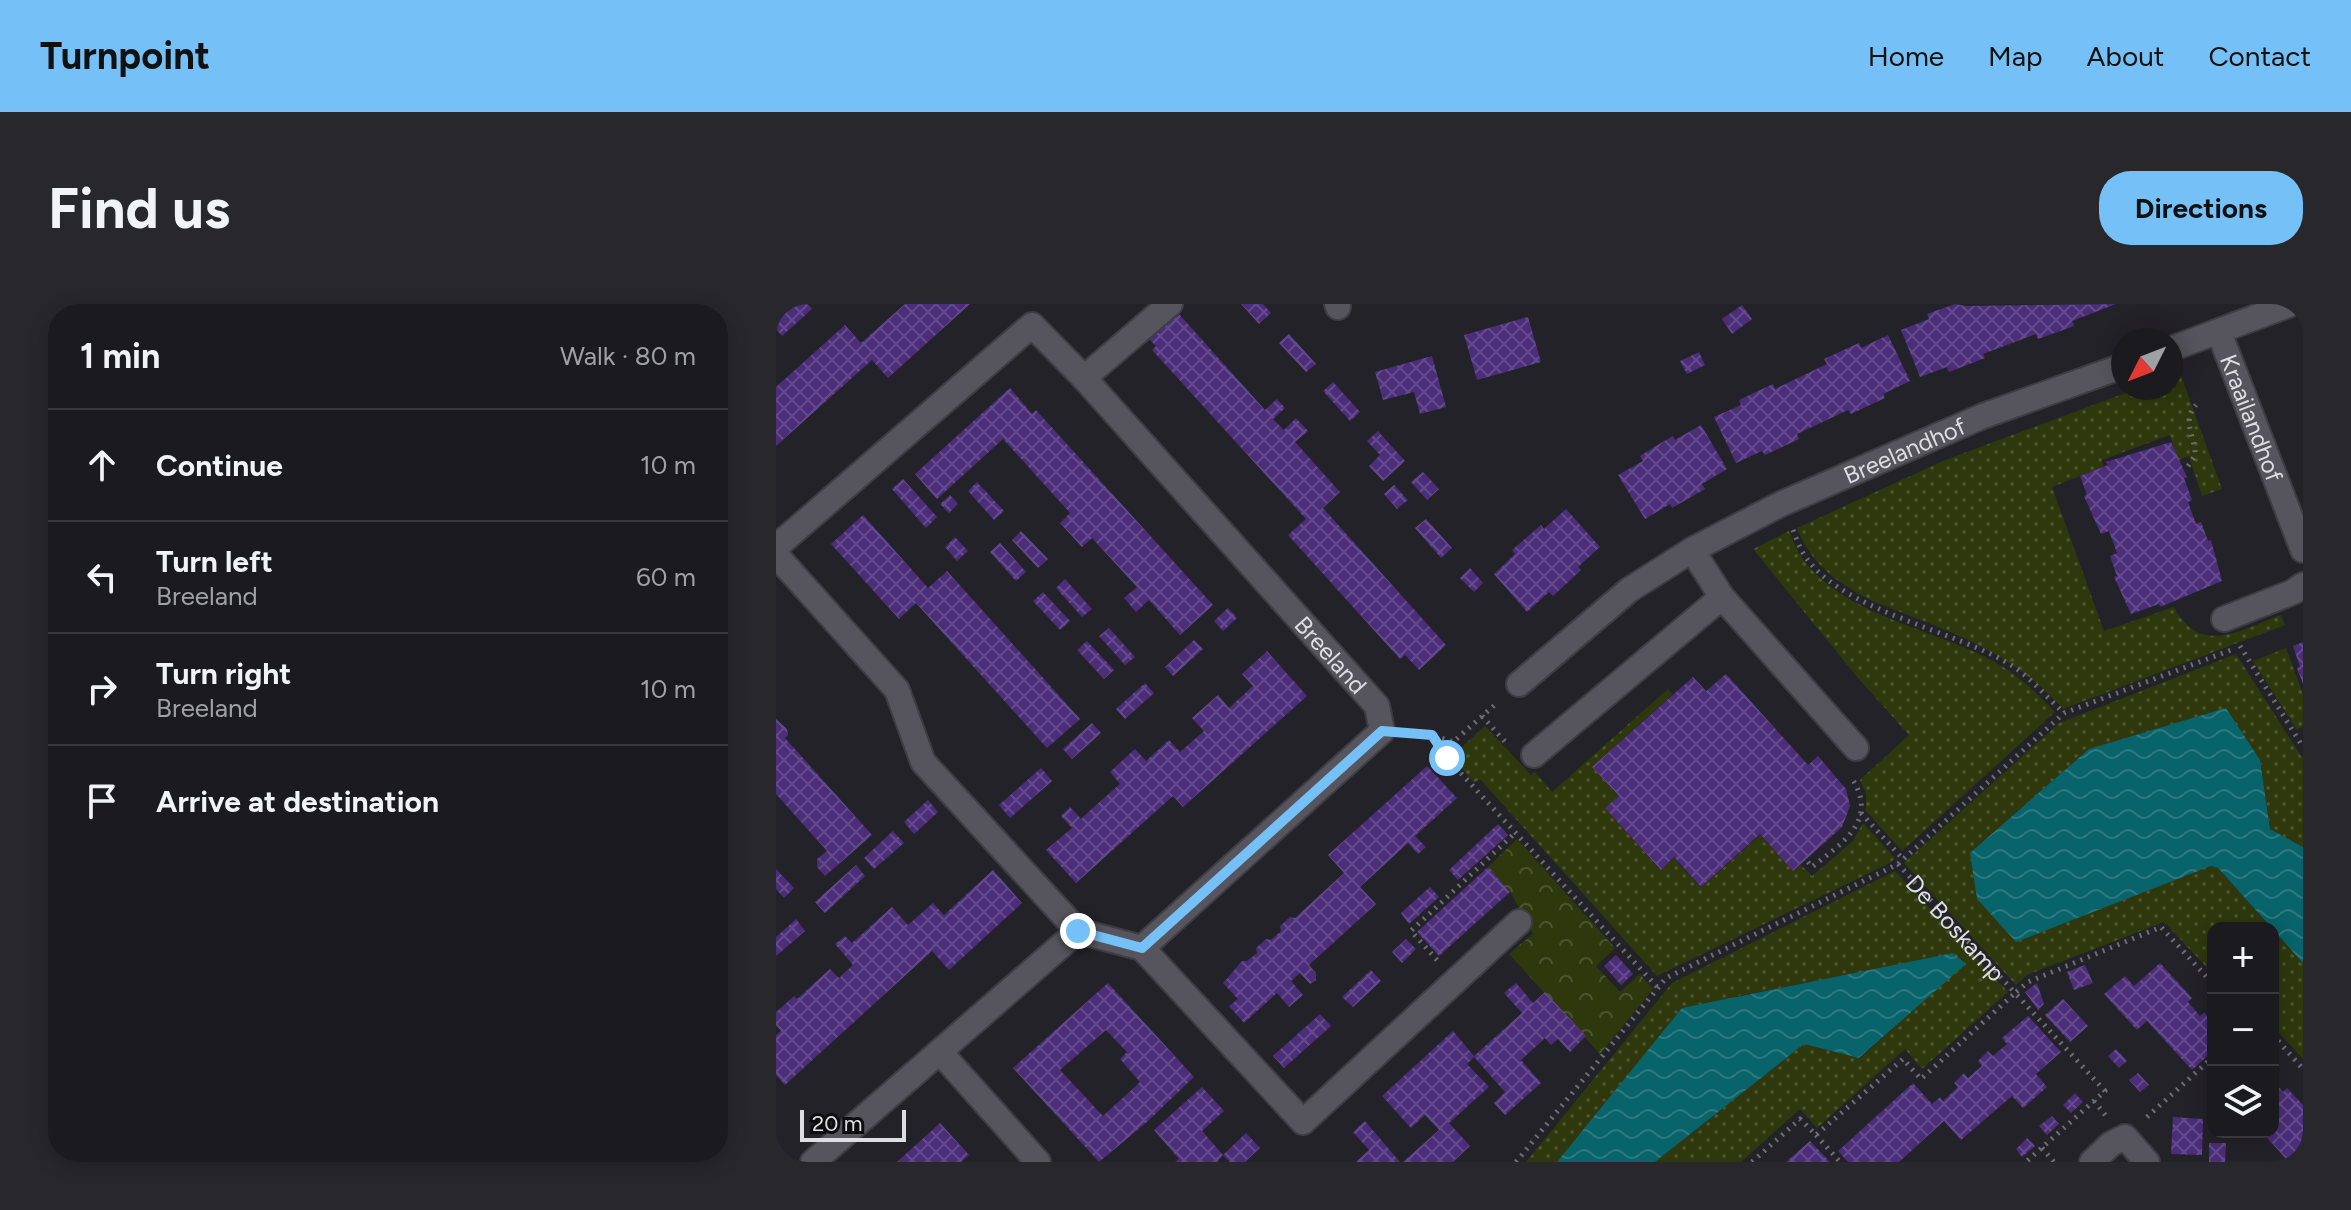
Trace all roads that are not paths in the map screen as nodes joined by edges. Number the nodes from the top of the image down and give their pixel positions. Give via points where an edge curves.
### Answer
1 (1170, 304) edge
2 (2291, 304) edge
3 (2219, 332) junction
4 (2183, 345) edge
5 (2111, 370) edge
6 (1084, 378) junction
7 (776, 547) edge
8 (1692, 550) junction
9 (2303, 550) edge
10 (776, 555) edge
11 (2298, 589) edge
12 (1722, 597) junction
13 (2224, 619) dead end
14 (1519, 684) road end
15 (1856, 748) road end
16 (1534, 755) dead end
17 (1519, 922) dead end
18 (1078, 931) junction
19 (1142, 948) junction
20 (940, 1052) junction
21 (813, 1162) edge
22 (1038, 1162) edge
23 (2092, 1162) edge
24 (2147, 1162) edge

1 - 6 street
2 - 3 street
3 - 4 street
3 - 9 street, Kraailandhof
5 - 8 street, Breelandhof via 1983,416 1781,504
6 - 7 street, Breeland via 1032,325
6 - 19 street, Breeland via 1377,706 1382,731
8 - 12 street
8 - 14 street, Breelandhof via 1629,590
10 - 18 street via 897,690 923,762
11 - 13 street
12 - 15 street
12 - 16 street
17 - 19 street via 1303,1122
18 - 19 street
18 - 20 street
20 - 21 street
20 - 22 street
23 - 24 street via 2125,1137

